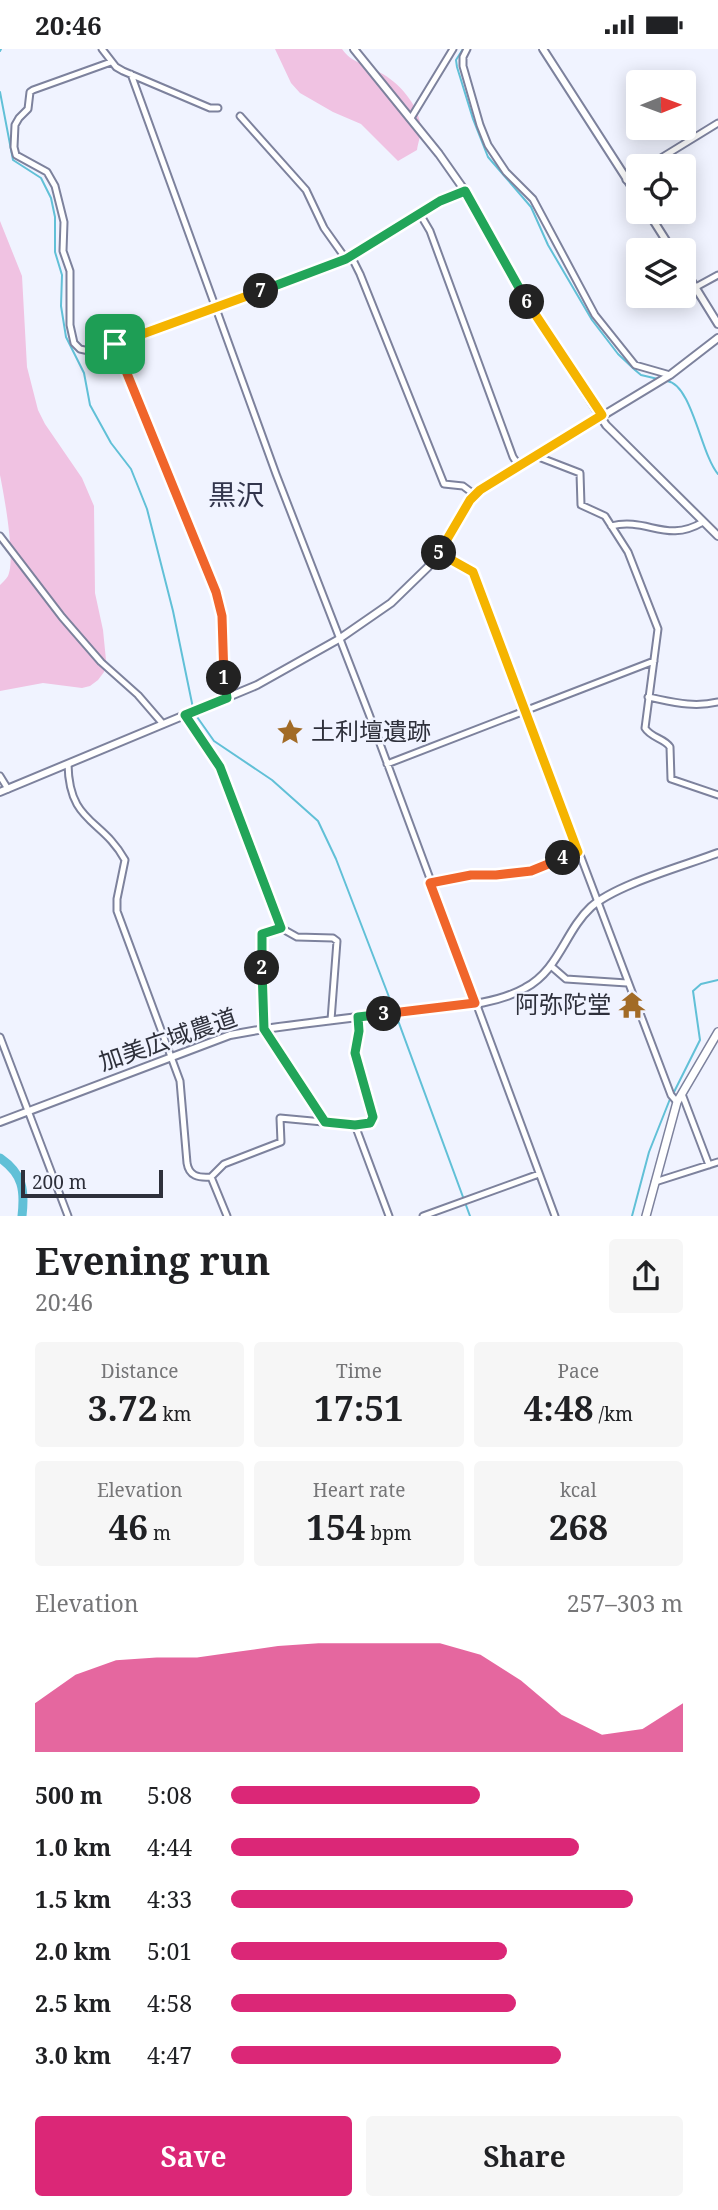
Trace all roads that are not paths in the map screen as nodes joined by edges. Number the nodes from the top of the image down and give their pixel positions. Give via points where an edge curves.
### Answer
1 (102, 49) edge
2 (355, 49) edge
3 (453, 49) edge
4 (467, 49) edge
5 (542, 49) edge
6 (111, 62) junction
7 (131, 74) junction
8 (218, 108) dead end
9 (240, 116) dead end
10 (411, 118) junction
11 (718, 123) edge
12 (668, 154) edge
13 (626, 180) edge
14 (465, 191) junction
15 (420, 214) junction
16 (348, 258) junction
17 (718, 275) edge
18 (696, 287) joint
19 (217, 307) junction
20 (718, 324) edge
21 (718, 338) edge
22 (115, 344) junction
23 (665, 378) junction
24 (602, 415) junction
25 (536, 456) junction
26 (519, 466) junction
27 (475, 495) junction
28 (703, 522) junction
29 (611, 526) junction
30 (0, 536) edge
31 (718, 536) edge
32 (438, 553) junction
33 (339, 639) junction
34 (654, 661) junction
35 (648, 697) junction
36 (227, 698) junction
37 (718, 702) edge
38 (526, 710) junction
39 (187, 714) junction
40 (163, 724) junction
41 (68, 764) junction
42 (387, 764) junction
43 (0, 776) edge
44 (8, 789) junction
45 (0, 792) edge
46 (718, 795) edge
47 (578, 852) junction
48 (718, 853) edge
49 (430, 883) junction
50 (597, 902) junction
51 (281, 928) junction
52 (551, 967) junction
53 (627, 983) junction
54 (475, 1003) junction
55 (358, 1017) junction
56 (331, 1020) junction
57 (264, 1029) junction
58 (718, 1032) edge
59 (0, 1037) edge
60 (171, 1058) junction
61 (682, 1094) junction
62 (677, 1102) junction
63 (29, 1111) junction
64 (0, 1122) edge
65 (325, 1122) junction
66 (355, 1125) junction
67 (718, 1162) edge
68 (709, 1165) junction
69 (539, 1174) junction
70 (211, 1177) junction
71 (655, 1182) junction
72 (68, 1216) edge
73 (227, 1216) edge
74 (389, 1216) edge
75 (423, 1216) edge
76 (555, 1216) edge
77 (646, 1216) edge

1 - 6 street
2 - 10 street
3 - 10 street
4 - 23 street via 463,66 494,155 533,199 584,296 617,345 635,365
5 - 13 street
6 - 7 street
6 - 22 street via 30,92 28,109 17,120 14,137 16,155 45,170 55,186 64,222 62,251 69,271 74,343 89,351
7 - 8 street
7 - 19 street
9 - 16 street via 306,190 324,228
10 - 14 street
11 - 12 street
14 - 15 street
14 - 24 street via 514,281
15 - 16 street
15 - 26 street
16 - 19 street
16 - 27 street via 360,274 444,484 463,487
17 - 18 street
18 - 20 street
19 - 22 street
19 - 33 street
21 - 23 street
22 - 36 street via 216,592
23 - 24 street
24 - 25 street
24 - 28 street via 606,425
25 - 26 street
25 - 29 street via 580,473 581,505 602,514
26 - 27 street
27 - 32 street
28 - 29 street via 675,532 635,524
28 - 31 street
29 - 34 street via 638,571 658,629
30 - 40 street via 101,662
32 - 33 street via 391,603
32 - 38 street via 473,572
33 - 36 street via 273,678
33 - 42 street
34 - 35 street
34 - 38 street
35 - 37 street via 689,706
35 - 46 street via 645,728 670,747 671,779
36 - 39 street
38 - 42 street
38 - 47 street
39 - 40 street
39 - 51 street via 220,767
40 - 41 street
41 - 44 street
41 - 60 street via 76,806 125,860 117,911
42 - 49 street
43 - 44 street
44 - 45 street
47 - 49 street via 531,871
47 - 50 street
48 - 50 street, 加美広域農道
49 - 54 street
50 - 52 street, 加美広域農道 via 583,915
50 - 53 street
51 - 56 street via 296,937 337,941
51 - 57 street via 262,934
52 - 53 street via 566,978
52 - 54 street, 加美広域農道 via 528,987
53 - 62 street
54 - 55 street, 加美広域農道
54 - 69 street
55 - 56 street, 加美広域農道
55 - 66 street via 355,1053 373,1117 369,1124
56 - 57 street, 加美広域農道
57 - 60 street, 加美広域農道 via 230,1035
57 - 65 street
58 - 61 main road
59 - 63 street
60 - 63 street, 加美広域農道
60 - 70 street via 182,1090 188,1170 198,1177
61 - 62 main road
61 - 68 street
62 - 71 main road
63 - 64 street, 加美広域農道
63 - 72 street
65 - 66 street
65 - 70 street via 280,1118 281,1142 224,1164
66 - 74 street
67 - 68 street
68 - 71 street
69 - 75 street
69 - 76 street
70 - 73 street
71 - 77 main road

